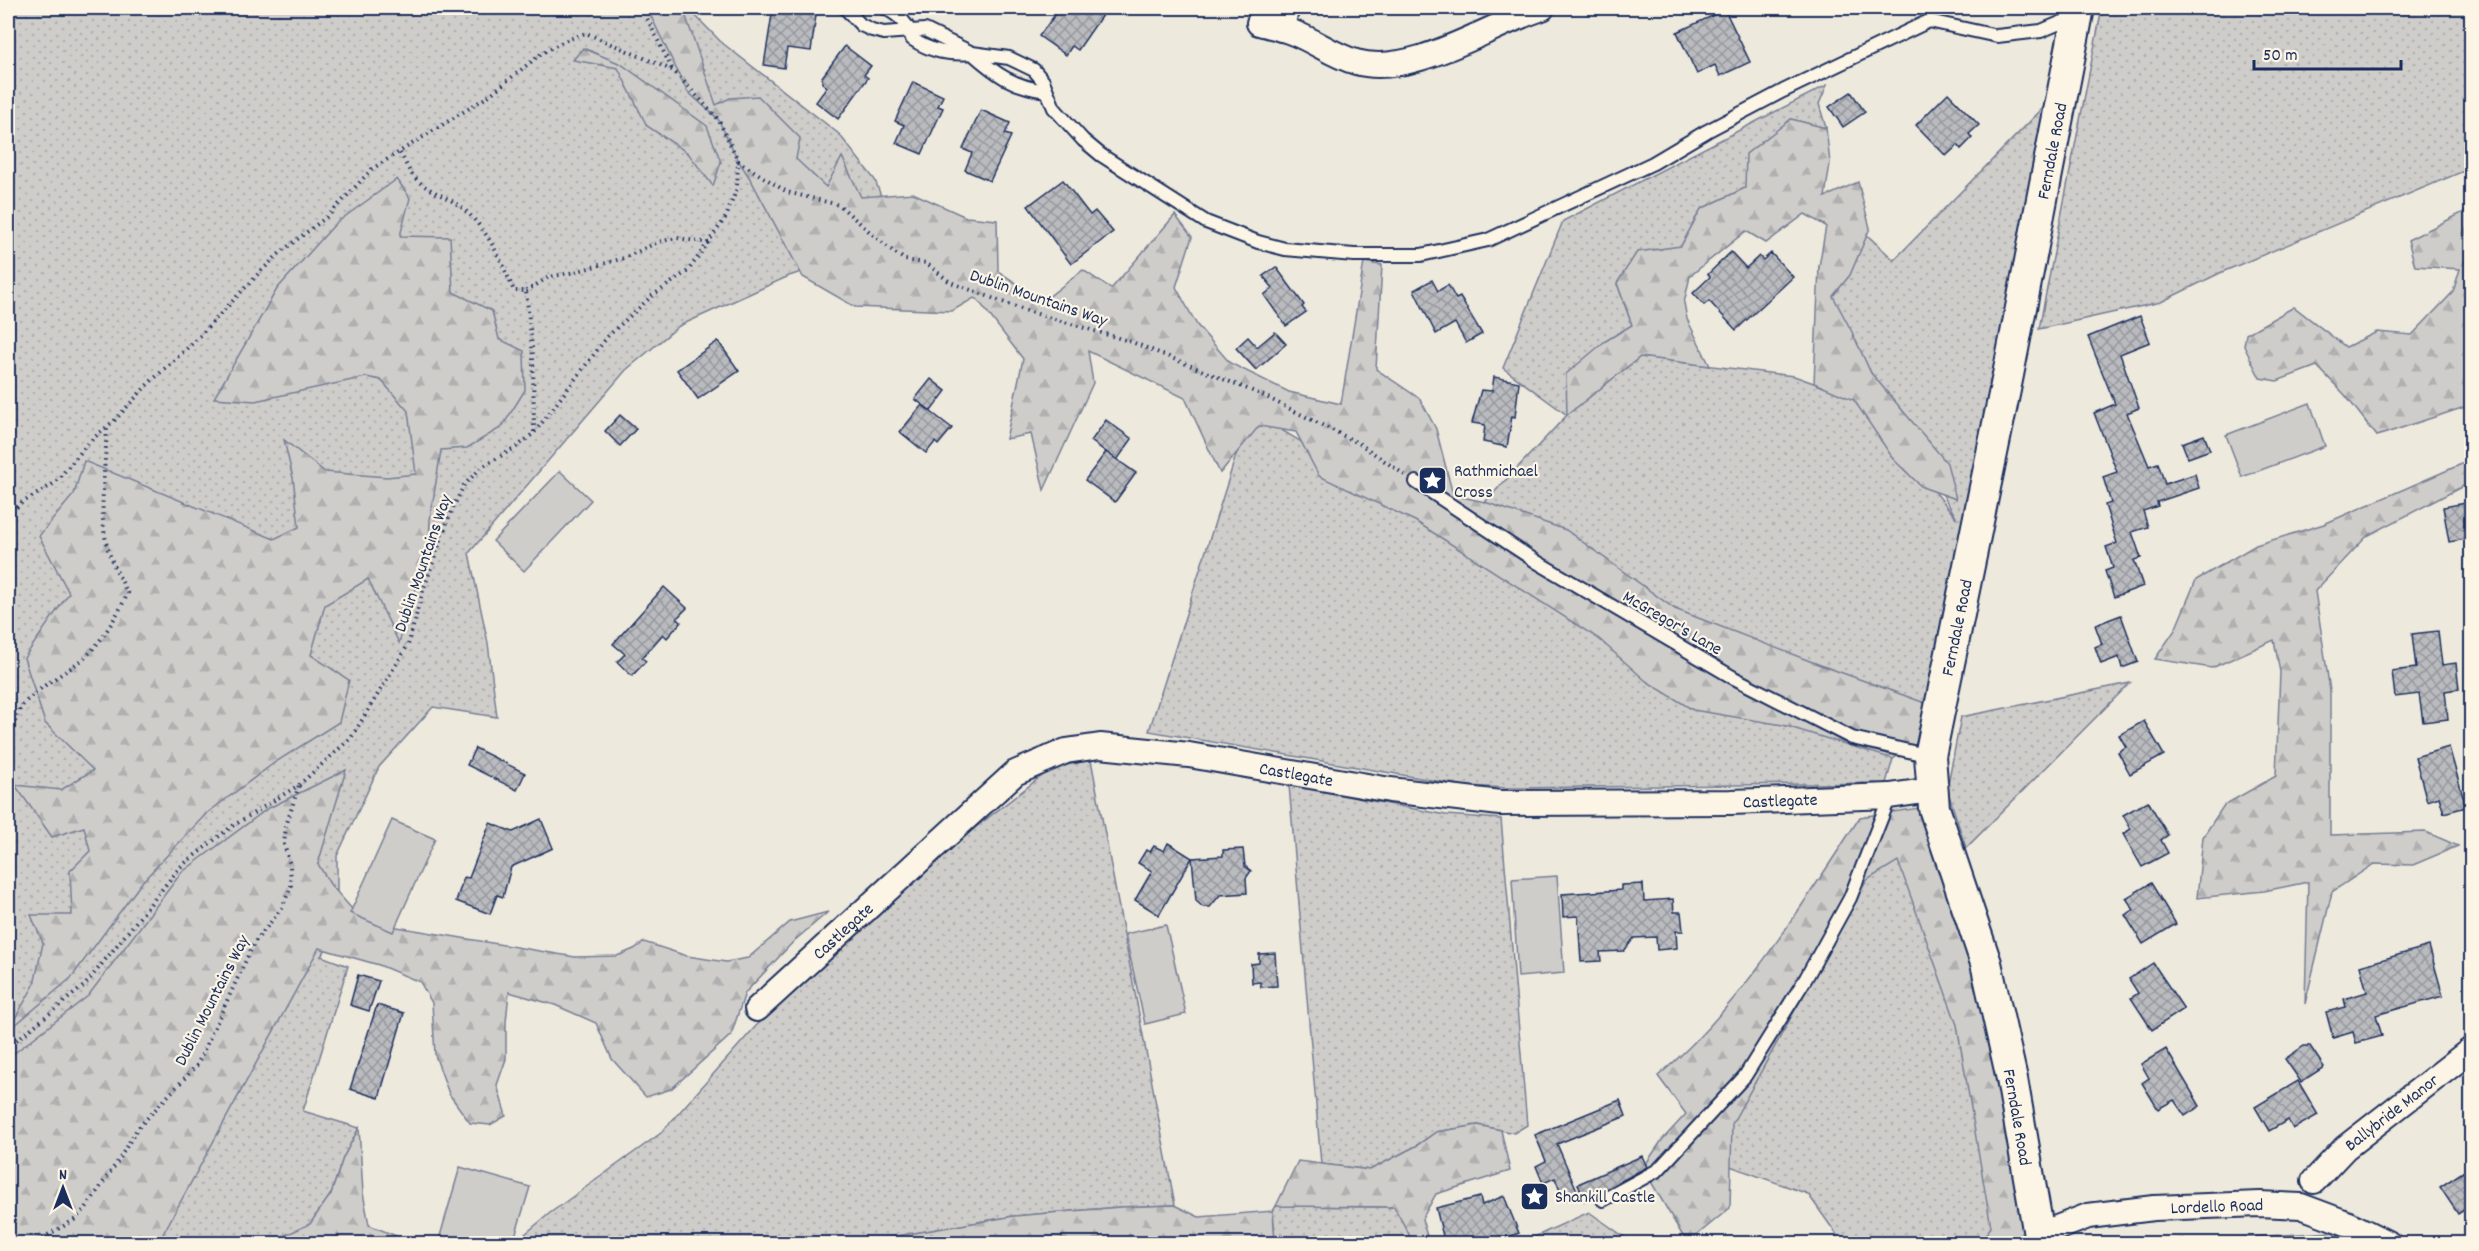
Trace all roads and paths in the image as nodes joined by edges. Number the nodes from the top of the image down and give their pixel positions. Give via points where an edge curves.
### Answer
1 (642, 8) edge
2 (845, 8) edge
3 (885, 8) edge
4 (1542, 8) edge
5 (2078, 12) edge
6 (1276, 20) edge
7 (910, 31) junction
8 (972, 53) junction
9 (674, 71) junction
10 (1046, 91) junction
11 (400, 153) junction
12 (738, 160) junction
13 (709, 243) junction
14 (526, 291) junction
15 (106, 427) junction
16 (534, 434) junction
17 (1416, 482) joint
18 (8, 516) edge
19 (1930, 756) junction
20 (8, 757) edge
21 (299, 784) junction
22 (1932, 790) junction
23 (1890, 796) junction
24 (757, 1009) dead end
25 (8, 1047) edge
26 (2472, 1049) edge
27 (2314, 1181) dead end
28 (1603, 1200) dead end
29 (2039, 1239) edge
30 (32, 1244) edge
31 (2389, 1244) edge

1 - 9 path
2 - 7 lane via 861,25 872,30
3 - 7 lane via 900,16
4 - 6 street via 1428,55 1388,65 1354,62
5 - 10 lane via 2041,31 1997,36 1929,21 1783,91 1653,163 1570,203 1488,240 1421,255 1285,249 1224,230 1182,208 1101,155 1066,123
5 - 19 street, Ferndale Road
7 - 8 lane via 912,39 923,47 952,54
8 - 10 lane via 1006,80
8 - 10 lane via 1009,58 1034,70
9 - 11 path via 586,33 542,53 487,97
9 - 12 path via 718,119
11 - 14 path via 412,174 467,212 489,238 514,291
11 - 15 path via 372,169 329,215 281,252
12 - 13 path, Dublin Mountains Way via 737,188 726,217
12 - 17 path, Dublin Mountains Way via 788,192 839,205 905,260 926,263 950,282 1024,310 1132,342 1260,394 1360,444
13 - 14 path via 677,238 658,242 624,258 549,277
13 - 16 path, Dublin Mountains Way via 688,271 652,296 608,336
14 - 16 path via 533,356
15 - 18 path via 55,483
15 - 20 path via 105,536 115,570 128,593 86,657 21,706
16 - 21 path, Dublin Mountains Way via 482,467 464,485 446,524 408,645 351,738
17 - 19 lane, McGregor's Lane via 1547,568 1734,678 1852,738
19 - 22 street, Ferndale Road
21 - 25 path via 231,827 180,867 85,985
21 - 30 path, Dublin Mountains Way via 284,844 291,886 282,908 254,943 197,1065 136,1129 86,1208 74,1220
22 - 23 street, Castlegate
22 - 29 street, Ferndale Road via 1934,808 1986,963 2012,1079
23 - 24 street, Castlegate via 1731,802 1500,803 1390,790 1135,748 1100,746 1066,751 1015,773
23 - 28 lane via 1850,897 1806,978 1745,1076 1658,1170
26 - 27 street, Ballybride Manor via 2345,1148
29 - 31 street, Lordello Road via 2088,1216 2154,1208 2260,1204 2301,1206

